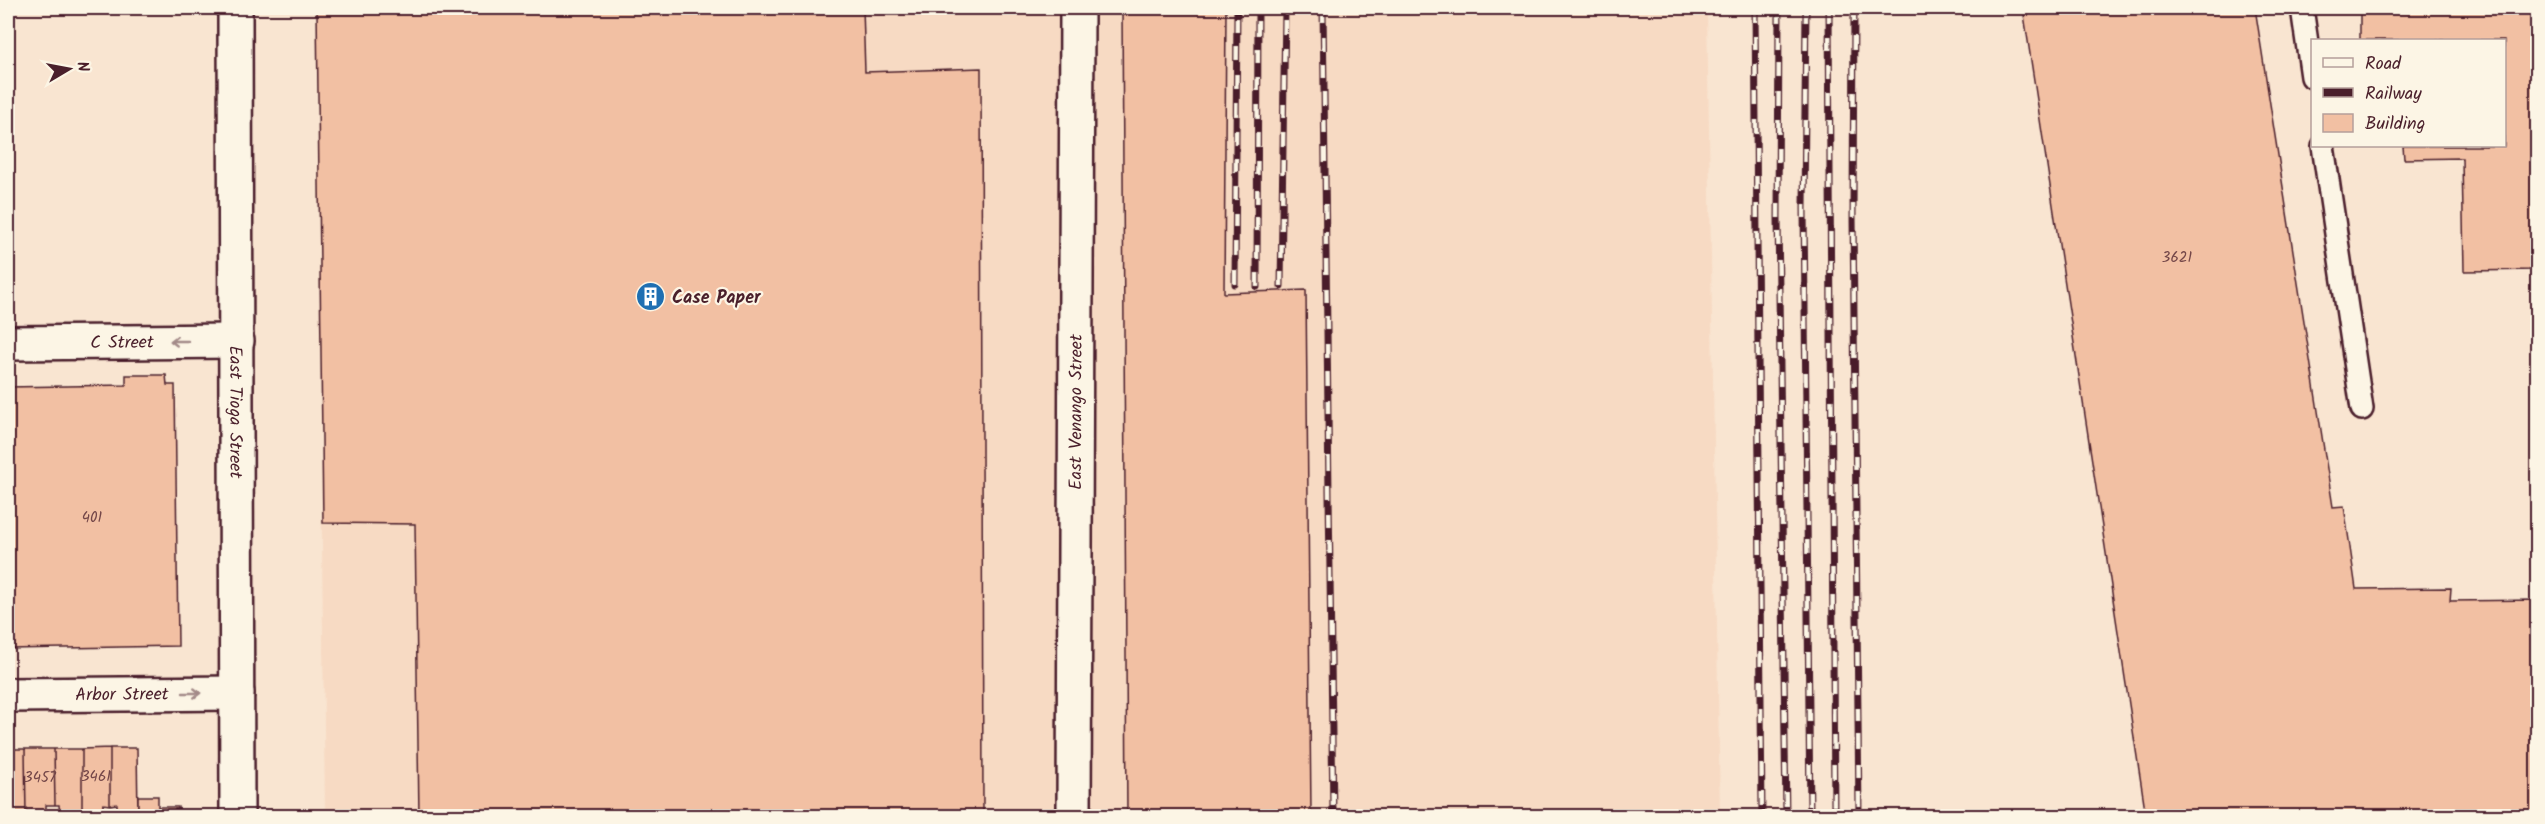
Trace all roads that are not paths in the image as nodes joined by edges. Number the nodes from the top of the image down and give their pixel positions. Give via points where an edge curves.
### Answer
1 (235, 8) edge
2 (1077, 8) edge
3 (2302, 8) edge
4 (2311, 64) edge
5 (2323, 147) edge
6 (237, 341) junction
7 (8, 343) edge
8 (2362, 409) dead end
9 (237, 693) junction
10 (8, 695) edge
11 (237, 816) edge
12 (1074, 816) edge

1 - 6 street, East Tioga Street
2 - 12 street, East Venango Street
3 - 4 lane
5 - 8 lane
6 -> 7 street, C Street
6 - 9 street, East Tioga Street
10 -> 9 street, Arbor Street
9 - 11 street, East Tioga Street

